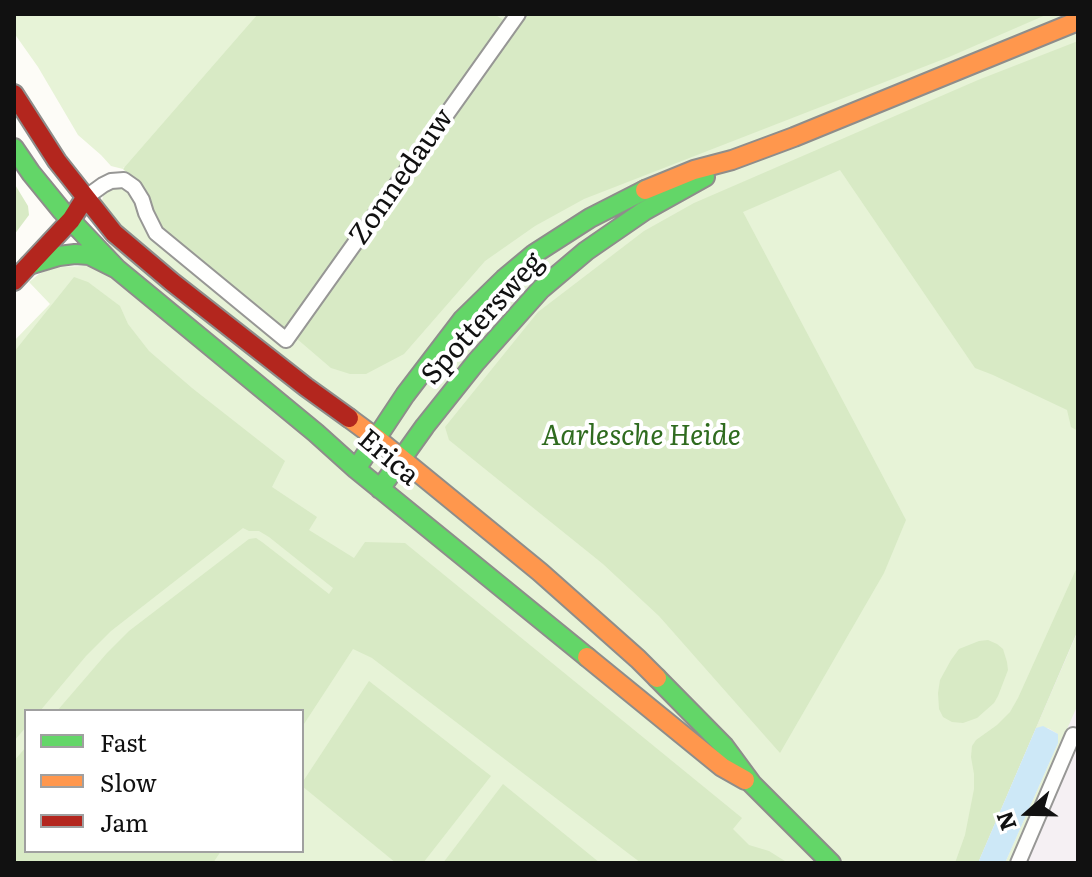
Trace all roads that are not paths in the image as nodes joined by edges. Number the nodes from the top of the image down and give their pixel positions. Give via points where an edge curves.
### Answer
1 (518, 14) edge
2 (1078, 21) edge
3 (14, 94) edge
4 (14, 148) edge
5 (732, 160) junction
6 (85, 198) junction
7 (67, 216) junction
8 (22, 261) edge
9 (117, 269) junction
10 (14, 281) edge
11 (376, 438) junction
12 (401, 459) junction
13 (356, 469) junction
14 (380, 489) junction
15 (1073, 735) dead end
16 (752, 784) junction
17 (831, 863) edge
18 (1018, 863) edge

1 - 6 street, Zonnedauw via 286,340 156,233 134,187 117,180
2 - 5 main road, Spottersweg
3 - 6 main road, Erica
4 - 7 main road, Erica
5 - 11 main road, Spottersweg via 627,198 534,254 463,319
5 - 12 main road, Spottersweg via 644,211 541,289
6 - 7 main road
6 - 11 main road, Erica via 114,233 172,282
7 - 8 main road
7 - 9 main road, Erica
8 - 9 main road via 89,255
8 - 10 main road
9 - 13 main road, Erica
11 - 12 main road, Erica
11 - 13 main road, Spottersweg
12 - 14 main road, Spottersweg
12 - 16 main road, Erica via 638,659 724,746
13 - 14 main road, Erica
14 - 16 main road, Erica via 722,767
15 - 18 street
16 - 17 main road, Erica

